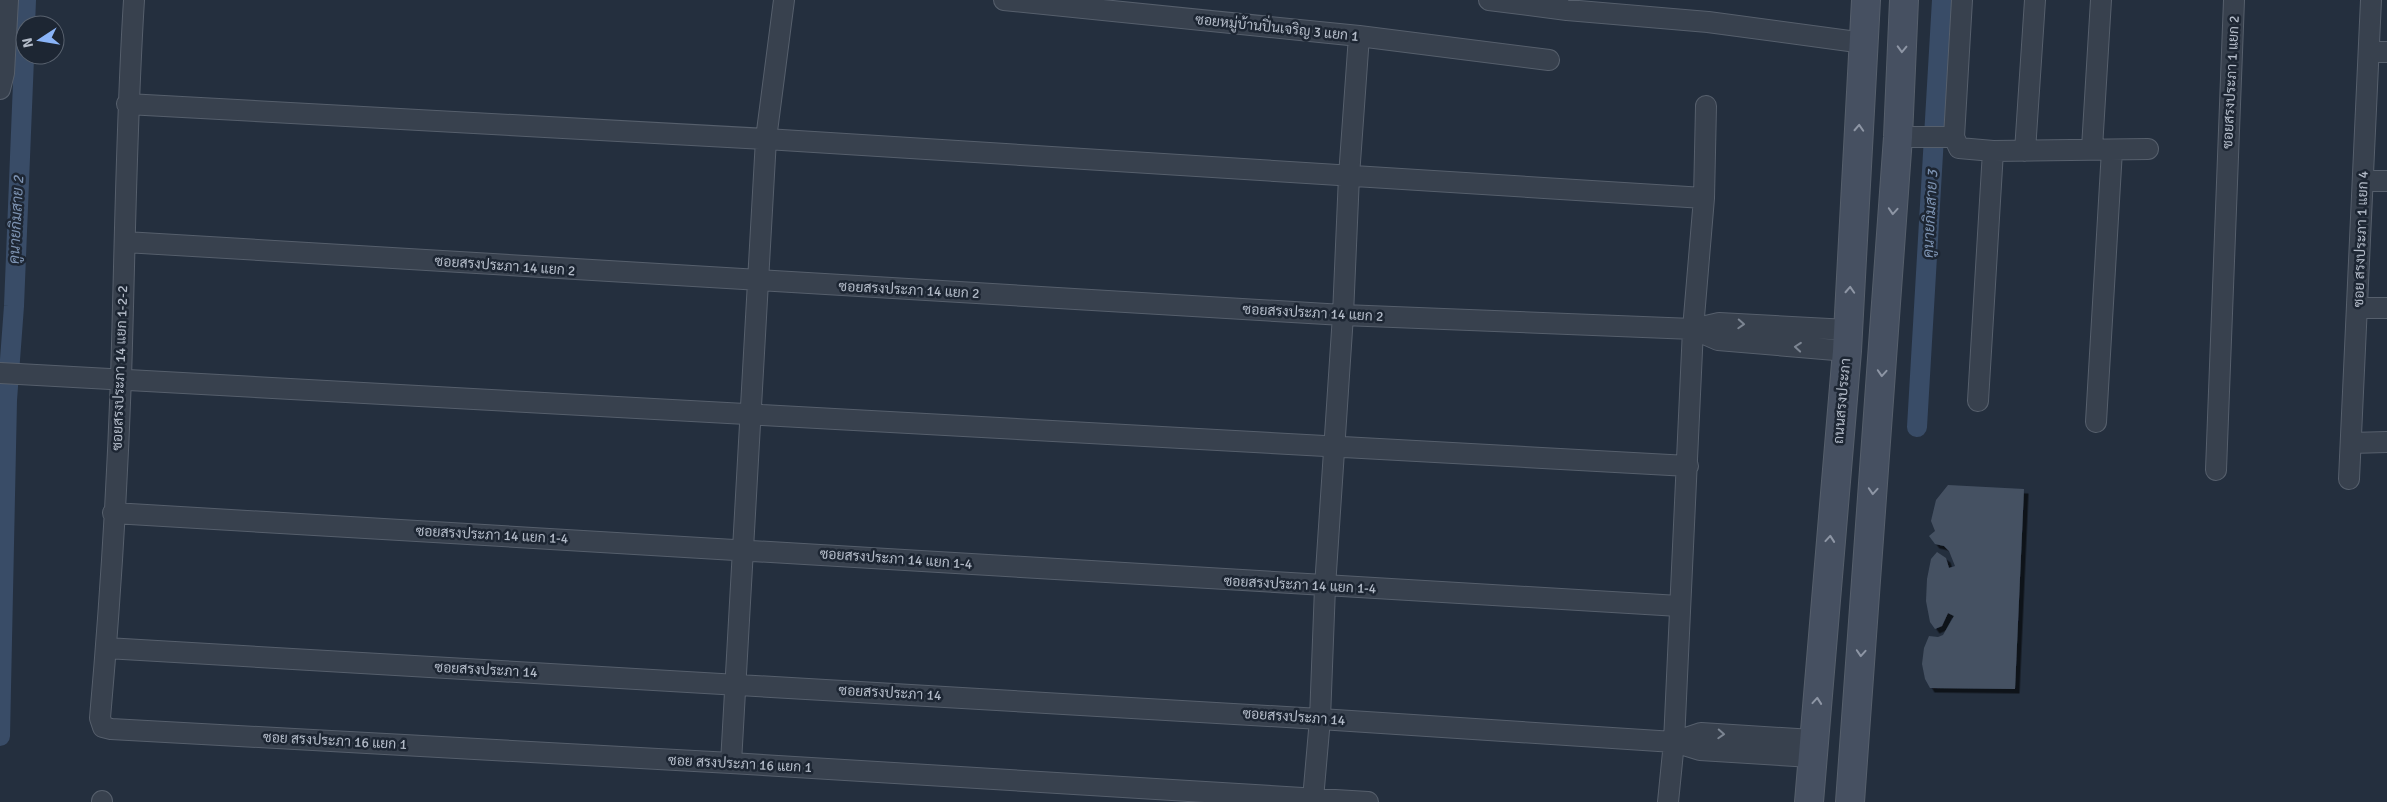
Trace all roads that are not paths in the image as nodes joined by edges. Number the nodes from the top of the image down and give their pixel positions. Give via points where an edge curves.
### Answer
1 (8, 0) edge
2 (134, 0) edge
3 (784, 0) edge
4 (1004, 0) edge
5 (1489, 0) edge
6 (1866, 0) edge
7 (1904, 0) edge
8 (1962, 0) edge
9 (2035, 0) edge
10 (2101, 0) edge
11 (2234, 0) edge
12 (2371, 0) edge
13 (1568, 5) edge
14 (1359, 36) junction
15 (1864, 43) junction
16 (2378, 52) edge
17 (1549, 60) dead end
18 (0, 89) edge
19 (127, 104) junction
20 (1706, 106) dead end
21 (1946, 137) junction
22 (1908, 138) junction
23 (766, 139) junction
24 (2092, 148) junction
25 (2148, 149) dead end
26 (2112, 150) junction
27 (1993, 151) junction
28 (2025, 151) junction
29 (1349, 176) junction
30 (2363, 181) junction
31 (2387, 181) edge
32 (1704, 198) junction
33 (125, 242) junction
34 (759, 281) junction
35 (2358, 308) junction
36 (2387, 308) edge
37 (1343, 315) junction
38 (1693, 329) junction
39 (1847, 340) junction
40 (9, 374) edge
41 (121, 380) junction
42 (1978, 401) dead end
43 (751, 416) junction
44 (2096, 422) dead end
45 (2387, 442) edge
46 (2351, 443) junction
47 (1334, 446) junction
48 (1688, 466) junction
49 (2216, 470) dead end
50 (2349, 479) dead end
51 (113, 513) junction
52 (743, 549) junction
53 (1325, 587) junction
54 (1679, 606) junction
55 (106, 648) junction
56 (736, 684) junction
57 (1320, 719) junction
58 (111, 729) joint
59 (1674, 742) junction
60 (1813, 748) junction
61 (731, 763) junction
62 (1313, 799) junction
63 (1368, 802) edge
64 (1668, 802) edge
65 (1809, 802) edge
66 (1850, 802) edge

1 - 18 street via 4,73
2 - 19 street, ซอยสรงประภา 14 แยก 1-2-2
3 - 23 street
4 - 14 street, ซอยหมู่บ้านปิ่นเจริญ 3 แยก 1
5 - 13 street
6 - 15 main road, ถนนสรงประภา
7 -> 22 main road
8 - 21 street
9 - 28 street
10 - 24 street
11 - 49 street, ซอยสรงประภา 1 แยก 2
12 - 16 street, ซอย สรงประภา 1 แยก 4
13 - 15 street
14 - 17 street, ซอยหมู่บ้านปิ่นเจริญ 3 แยก 1
14 - 29 street
39 -> 15 main road, ถนนสรงประภา
16 - 30 street, ซอย สรงประภา 1 แยก 4
19 - 23 street
19 - 33 street, ซอยสรงประภา 14 แยก 1-2-2
20 - 32 street
21 - 22 street
21 - 27 street via 1959,148
22 -> 66 main road
23 - 29 street
23 - 34 street
24 - 26 street
24 - 28 street
25 - 26 street
26 - 44 street
27 - 28 street
27 - 42 street
29 - 32 street
29 - 37 street
30 - 31 street
30 - 35 street, ซอย สรงประภา 1 แยก 4
32 - 38 street
33 - 34 street, ซอยสรงประภา 14 แยก 2
33 - 41 street, ซอยสรงประภา 14 แยก 1-2-2
34 - 37 street, ซอยสรงประภา 14 แยก 2
34 - 43 street
35 - 36 street
35 - 46 street, ซอย สรงประภา 1 แยก 4
37 - 38 street, ซอยสรงประภา 14 แยก 2
37 - 47 street
38 - 39 street via 1718,340
38 - 48 street
60 -> 39 main road, ถนนสรงประภา
40 - 41 street
41 - 43 street
41 - 51 street, ซอยสรงประภา 14 แยก 1-2-2
43 - 47 street
43 - 52 street
45 - 46 street
46 - 50 street, ซอย สรงประภา 1 แยก 4
47 - 48 street
47 - 53 street
48 - 54 street
51 - 52 street, ซอยสรงประภา 14 แยก 1-4
51 - 55 street, ซอยสรงประภา 14 แยก 1-2-2
52 - 53 street, ซอยสรงประภา 14 แยก 1-4
52 - 56 street
53 - 54 street, ซอยสรงประภา 14 แยก 1-4
53 - 57 street
54 - 59 street
55 - 56 street, ซอยสรงประภา 14
55 - 58 street, ซอยสรงประภา 14 แยก 1-2-2 via 100,718 104,727
56 - 57 street, ซอยสรงประภา 14
56 - 61 street
57 - 59 street, ซอยสรงประภา 14
57 - 62 street
58 - 61 street, ซอย สรงประภา 16 แยก 1
59 - 60 street, ซอยสรงประภา 14 via 1700,750
59 - 64 street
60 - 65 main road, ถนนสรงประภา
61 - 62 street, ซอย สรงประภา 16 แยก 1
62 - 63 street, ซอย สรงประภา 16 แยก 1

